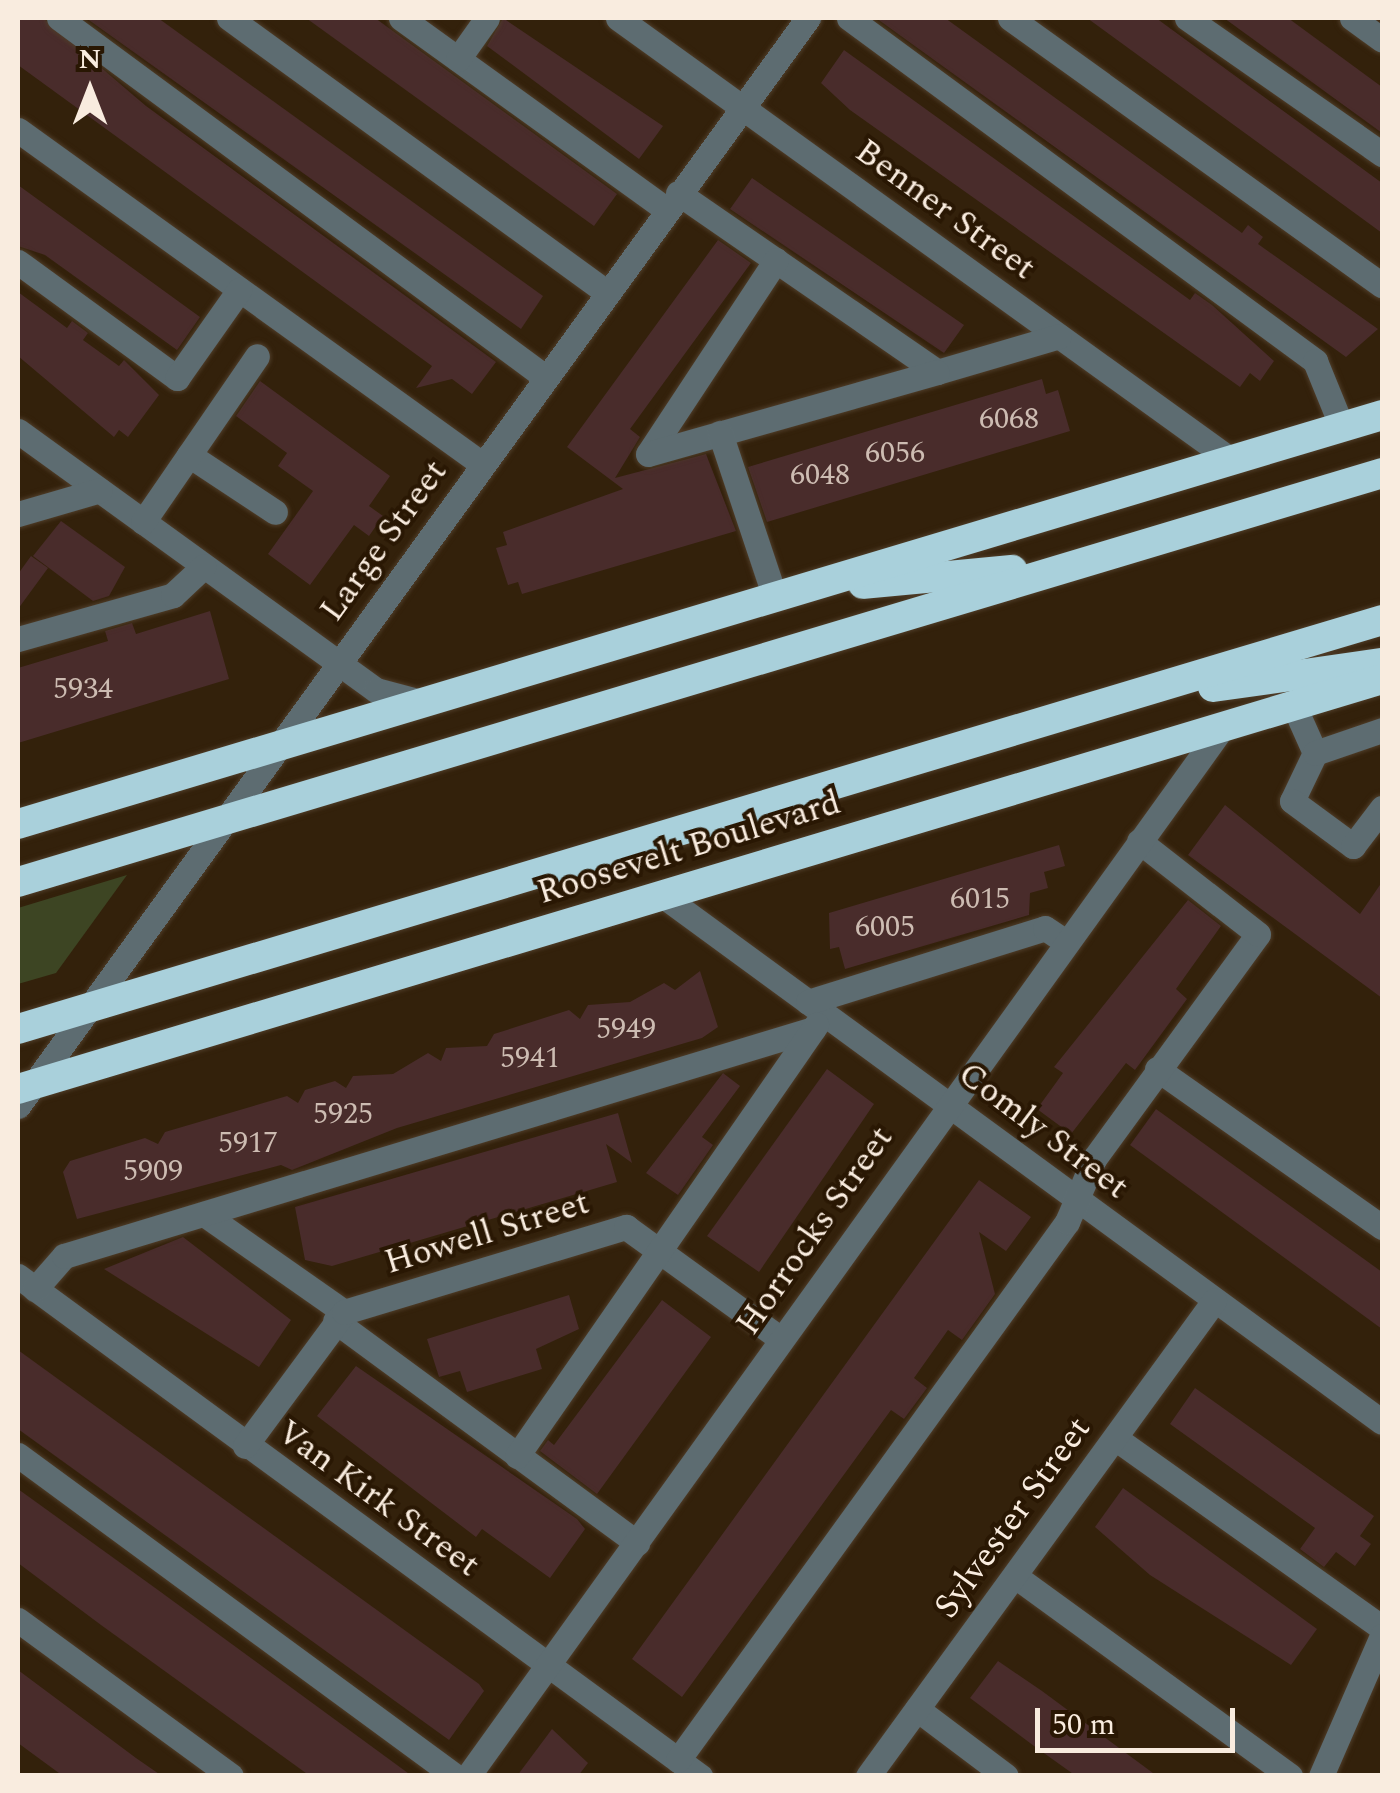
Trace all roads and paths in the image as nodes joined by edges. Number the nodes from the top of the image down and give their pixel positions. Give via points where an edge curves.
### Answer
1 (59, 18) edge
2 (229, 18) edge
3 (401, 18) edge
4 (487, 18) edge
5 (618, 18) edge
6 (808, 18) edge
7 (849, 18) edge
8 (1010, 18) edge
9 (1187, 18) edge
10 (1352, 18) edge
11 (1382, 40) edge
12 (458, 59) junction
13 (741, 106) junction
14 (18, 130) edge
15 (1382, 154) edge
16 (672, 201) junction
17 (776, 260) junction
18 (18, 262) edge
19 (1382, 285) edge
20 (239, 290) junction
21 (606, 292) junction
22 (1059, 336) junction
23 (257, 356) dead end
24 (937, 372) junction
25 (545, 377) junction
26 (1382, 415) edge
27 (1342, 427) junction
28 (18, 430) edge
29 (720, 433) junction
30 (189, 455) junction
31 (1231, 460) junction
32 (482, 464) junction
33 (1382, 473) edge
34 (100, 490) junction
35 (276, 512) dead end
36 (18, 514) edge
37 (143, 522) junction
38 (1080, 564) junction
39 (204, 566) junction
40 (786, 593) junction
41 (1382, 620) edge
42 (18, 639) edge
43 (1382, 662) edge
44 (339, 663) junction
45 (1382, 680) edge
46 (1111, 701) junction
47 (422, 702) junction
48 (1294, 706) junction
49 (1222, 728) junction
50 (1382, 730) edge
51 (279, 745) junction
52 (1315, 753) junction
53 (1382, 808) edge
54 (225, 820) junction
55 (18, 824) edge
56 (1139, 842) junction
57 (18, 882) edge
58 (662, 895) junction
59 (1066, 942) junction
60 (89, 1007) junction
61 (815, 1015) junction
62 (18, 1028) edge
63 (1156, 1070) junction
64 (23, 1093) edge
65 (949, 1103) junction
66 (1076, 1200) junction
67 (204, 1214) junction
68 (1382, 1226) edge
69 (660, 1251) junction
70 (26, 1282) edge
71 (1214, 1300) junction
72 (340, 1316) junction
73 (781, 1339) junction
74 (1382, 1422) edge
75 (1116, 1438) junction
76 (245, 1446) junction
77 (18, 1455) edge
78 (517, 1456) junction
79 (637, 1543) junction
80 (1015, 1576) junction
81 (18, 1620) edge
82 (1382, 1628) edge
83 (1382, 1636) edge
84 (550, 1666) junction
85 (916, 1709) junction
86 (678, 1760) junction
87 (231, 1776) edge
88 (455, 1776) edge
89 (468, 1776) edge
90 (700, 1776) edge
91 (868, 1776) edge
92 (1006, 1776) edge
93 (1290, 1776) edge
94 (1321, 1776) edge

1 - 25 street
2 - 21 street
3 - 12 street
4 - 12 street
5 - 13 street, Benner Street
6 - 13 street, Large Street
7 - 27 street via 1315,362
8 - 19 street
9 - 15 street
10 - 11 street
12 - 16 street
13 - 16 street, Large Street
13 - 22 street, Benner Street
14 - 20 street
16 - 17 street
16 - 21 street, Large Street
17 - 24 street
17 - 29 street via 648,454
18 - 20 street via 177,378
20 - 32 street
21 - 25 street, Large Street
22 - 24 street
22 - 31 street, Benner Street
23 - 30 street
24 - 29 street
25 - 32 street, Large Street
26 - 27 highway
27 - 31 highway
28 - 34 street
29 - 40 street
30 - 35 street
30 - 37 street
31 - 40 highway
32 - 44 street, Large Street
33 - 38 highway
34 - 36 street
34 - 37 street
37 - 39 street
38 - 40 highway
38 - 54 highway
39 - 42 street via 174,595
39 - 44 street
40 - 47 highway
41 - 46 highway, Roosevelt Boulevard
43 - 46 highway
44 - 47 street via 390,697
44 - 51 street, Large Street
45 - 48 highway, Roosevelt Boulevard
46 - 60 highway, Roosevelt Boulevard
47 - 51 highway
48 - 49 highway, Roosevelt Boulevard
48 - 52 street
49 - 56 street, Horrocks Street
49 - 58 highway, Roosevelt Boulevard
50 - 52 street
51 - 54 street, Large Street
51 - 55 highway
52 - 53 street via 1292,801 1353,846
54 - 57 highway
54 - 60 street, Large Street
56 - 59 street, Horrocks Street
56 - 63 street via 1258,934
58 - 61 street, Comly Street
58 - 64 highway, Roosevelt Boulevard
59 - 61 street via 1044,928
59 - 65 street, Horrocks Street
60 - 62 highway, Roosevelt Boulevard
60 - 64 street, Large Street
61 - 65 street, Comly Street
61 - 67 street
61 - 69 street
63 - 66 street
63 - 68 street
65 - 66 street, Comly Street
65 - 73 street, Horrocks Street
66 - 71 street, Comly Street
66 - 86 street
67 - 70 street via 64,1256
67 - 72 street
69 - 72 street, Howell Street via 626,1228
69 - 73 street, Howell Street
69 - 78 street
70 - 76 street, Van Kirk Street
71 - 74 street, Comly Street
71 - 75 street, Sylvester Street
72 - 76 street
72 - 78 street
73 - 79 street, Horrocks Street
75 - 80 street, Sylvester Street
75 - 82 street
76 - 84 street, Van Kirk Street
77 - 88 street
78 - 79 street
79 - 84 street, Horrocks Street
80 - 85 street, Sylvester Street
80 - 93 street
81 - 87 street
83 - 94 street
84 - 86 street, Van Kirk Street
84 - 89 street, Horrocks Street
85 - 91 street, Sylvester Street
85 - 92 street
86 - 90 street, Van Kirk Street

